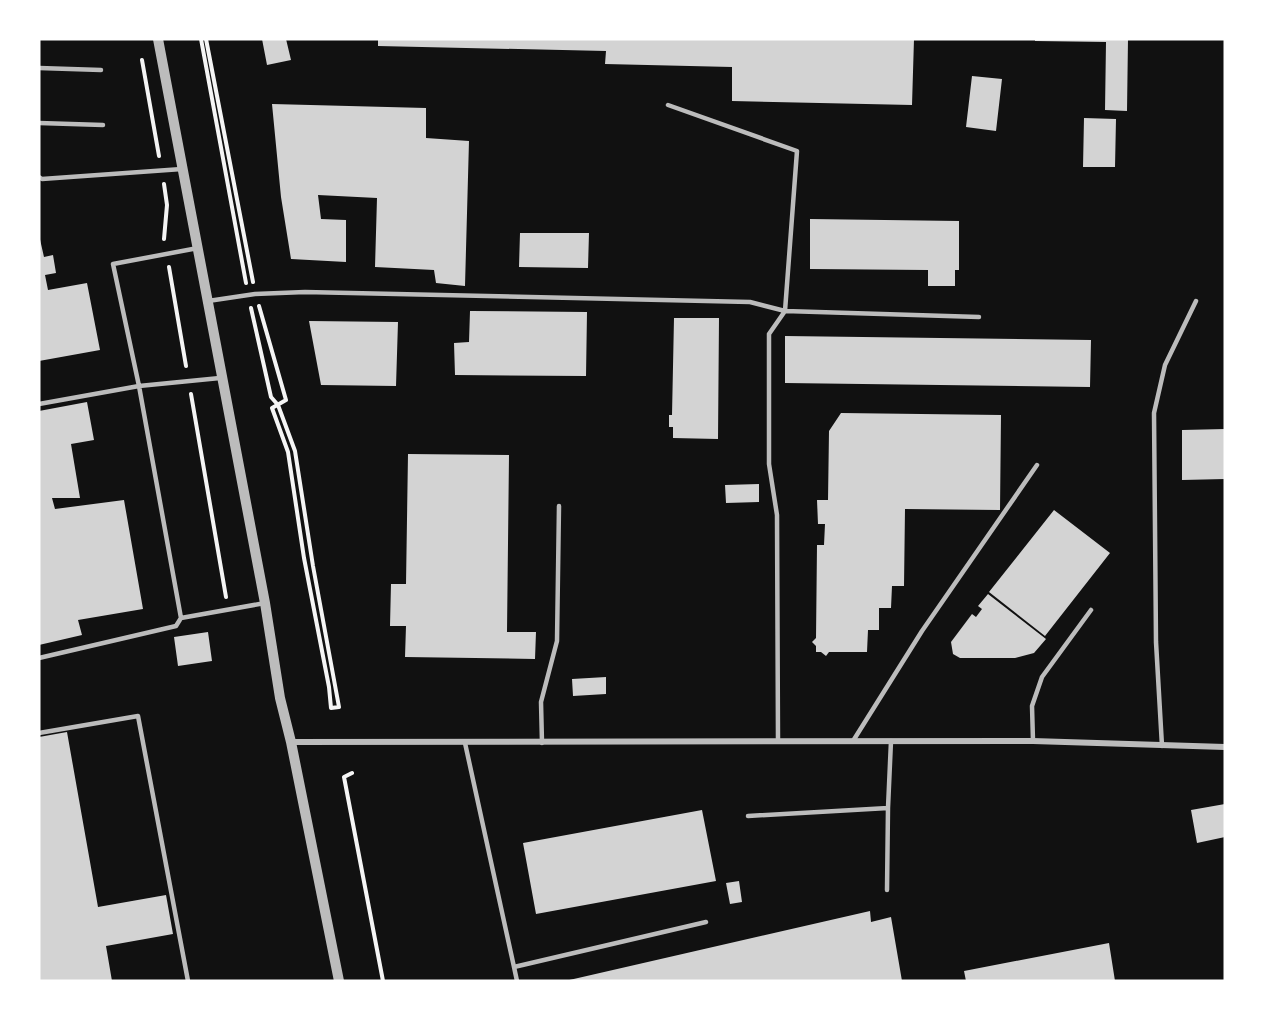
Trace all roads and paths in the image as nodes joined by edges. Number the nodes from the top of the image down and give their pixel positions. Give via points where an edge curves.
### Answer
1 (158, 39) edge
2 (201, 39) edge
3 (206, 39) edge
4 (140, 50) dead end
5 (39, 68) edge
6 (101, 70) dead end
7 (668, 105) dead end
8 (39, 123) edge
9 (104, 125) dead end
10 (184, 169) junction
11 (162, 172) junction
12 (39, 177) edge
13 (198, 249) junction
14 (166, 254) junction
15 (248, 294) junction
16 (255, 294) junction
17 (1196, 301) dead end
18 (208, 302) junction
19 (785, 311) junction
20 (979, 317) dead end
21 (223, 377) junction
22 (189, 382) junction
23 (139, 386) junction
24 (39, 404) edge
25 (278, 405) junction
26 (1037, 465) dead end
27 (559, 506) dead end
28 (265, 603) junction
29 (227, 609) junction
30 (1091, 610) dead end
31 (181, 618) junction
32 (39, 658) edge
33 (39, 733) edge
34 (778, 741) junction
35 (853, 741) junction
36 (891, 741) junction
37 (1033, 741) junction
38 (291, 742) junction
39 (465, 743) junction
40 (542, 743) junction
41 (1162, 746) junction
42 (1225, 747) edge
43 (352, 773) dead end
44 (888, 808) junction
45 (748, 816) dead end
46 (887, 890) dead end
47 (705, 922) dead end
48 (514, 968) junction
49 (188, 981) edge
50 (339, 981) edge
51 (383, 981) edge
52 (517, 981) edge

1 - 10 street
2 - 15 path
3 - 16 path
4 - 11 path
5 - 6 lane
7 - 19 lane via 797,151
8 - 9 lane
10 - 11 lane
10 - 13 street
11 - 12 lane
11 - 14 path via 167,204
13 - 14 lane
13 - 18 street
14 - 22 path
14 - 23 lane via 113,264
15 - 16 lane
15 - 18 lane
15 - 25 path via 271,397
16 - 19 lane via 750,302
16 - 25 path via 286,400
17 - 41 lane via 1165,365 1154,413 1156,642
18 - 21 street
19 - 20 lane
19 - 34 lane via 769,334 769,464 777,515
21 - 22 lane
21 - 28 street
22 - 23 lane
22 - 29 path
23 - 24 lane
23 - 31 lane
25 - 25 path via 295,451 339,707 331,708 288,452 272,408
26 - 35 lane via 922,631
27 - 40 lane via 557,641 541,702
28 - 29 lane
28 - 38 street
29 - 31 lane
30 - 37 lane via 1042,677 1032,706
31 - 32 lane via 176,626
33 - 49 lane via 138,716
34 - 35 street
34 - 40 street
35 - 36 street
36 - 37 street
36 - 44 lane
37 - 41 street
38 - 39 street
38 - 50 street
39 - 40 street
39 - 48 lane
41 - 42 street
43 - 51 path via 344,777
44 - 45 lane
44 - 46 lane
47 - 48 lane
48 - 52 lane

